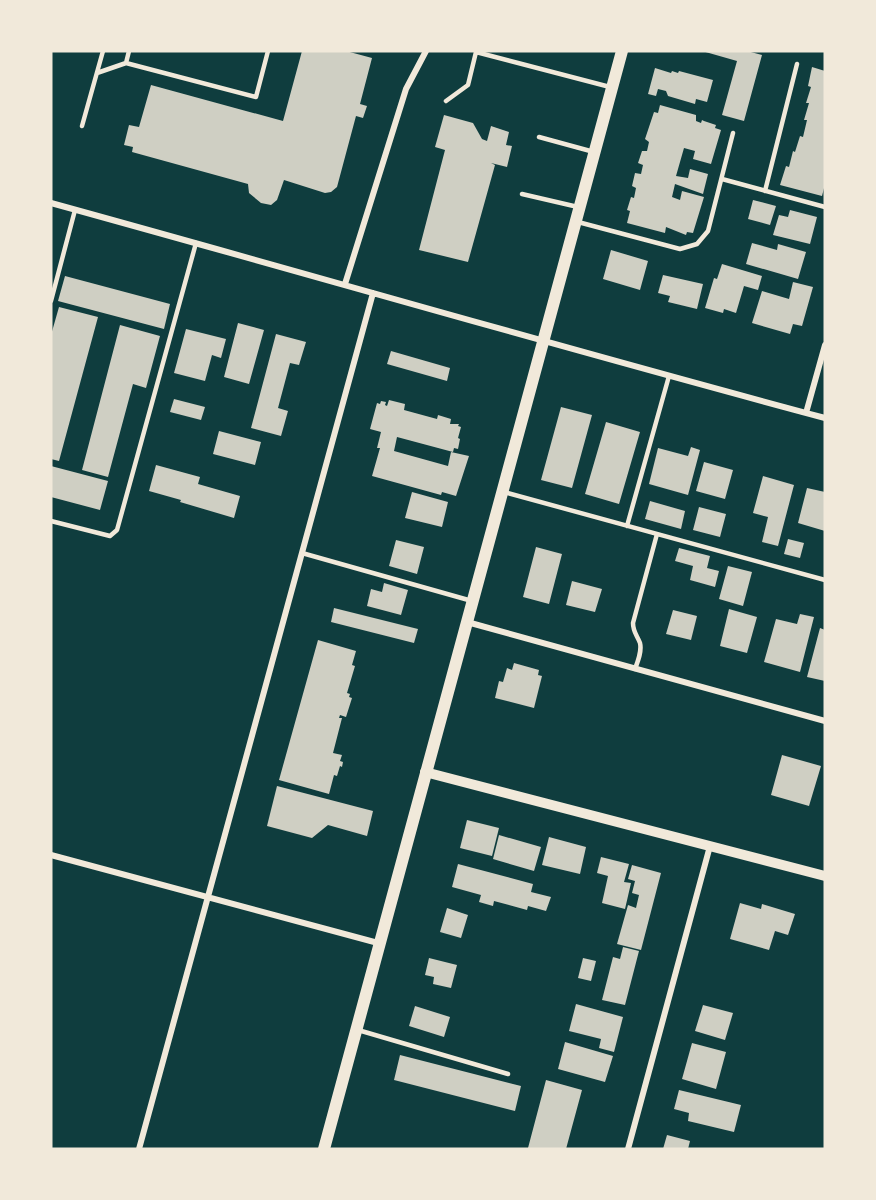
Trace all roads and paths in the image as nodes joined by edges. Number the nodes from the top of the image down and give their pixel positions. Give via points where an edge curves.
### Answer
1 (103, 51) edge
2 (129, 51) edge
3 (268, 51) edge
4 (426, 51) edge
5 (476, 51) edge
6 (622, 51) edge
7 (126, 63) junction
8 (797, 64) dead end
9 (97, 73) junction
10 (612, 87) junction
11 (446, 101) dead end
12 (82, 126) dead end
13 (733, 133) dead end
14 (539, 137) dead end
15 (594, 153) junction
16 (722, 179) junction
17 (765, 190) junction
18 (522, 194) dead end
19 (51, 203) edge
20 (825, 207) edge
21 (579, 208) junction
22 (75, 210) junction
23 (576, 221) junction
24 (196, 243) junction
25 (345, 284) junction
26 (373, 293) junction
27 (51, 301) edge
28 (543, 341) junction
29 (825, 345) edge
30 (669, 376) junction
31 (806, 413) junction
32 (825, 418) edge
33 (502, 492) junction
34 (51, 521) edge
35 (627, 526) junction
36 (657, 534) junction
37 (302, 553) junction
38 (825, 580) edge
39 (472, 601) junction
40 (466, 622) junction
41 (636, 669) junction
42 (825, 721) edge
43 (425, 772) junction
44 (710, 846) junction
45 (51, 855) edge
46 (825, 876) edge
47 (208, 897) junction
48 (378, 943) junction
49 (355, 1030) junction
50 (508, 1074) dead end
51 (139, 1149) edge
52 (324, 1149) edge
53 (628, 1149) edge

1 - 9 lane
2 - 7 lane
3 - 7 lane via 256,98
4 - 25 street via 406,90
5 - 10 lane
5 - 11 lane via 468,85
6 - 10 main road
7 - 9 lane
8 - 17 lane
9 - 12 lane
10 - 15 main road
13 - 16 lane
14 - 15 lane
15 - 21 main road
16 - 17 lane
16 - 23 lane via 708,231 697,244 680,249
17 - 20 lane
18 - 21 lane
19 - 22 street
21 - 23 main road
22 - 24 street
22 - 27 lane
23 - 28 main road
24 - 25 street
24 - 34 lane via 117,530 110,536
25 - 26 street
26 - 28 street
26 - 37 street
28 - 30 street
28 - 33 main road
29 - 31 street
30 - 31 street
30 - 35 lane
31 - 32 street
33 - 35 lane
33 - 39 main road
35 - 36 lane
36 - 38 lane
36 - 41 lane via 633,623 640,650
37 - 39 lane
37 - 47 street
39 - 40 main road
40 - 41 street
40 - 43 main road
41 - 42 street
43 - 44 street
43 - 48 main road
44 - 46 street
44 - 53 street
45 - 47 street
47 - 48 street
47 - 51 street
48 - 49 main road
49 - 50 lane
49 - 52 main road

